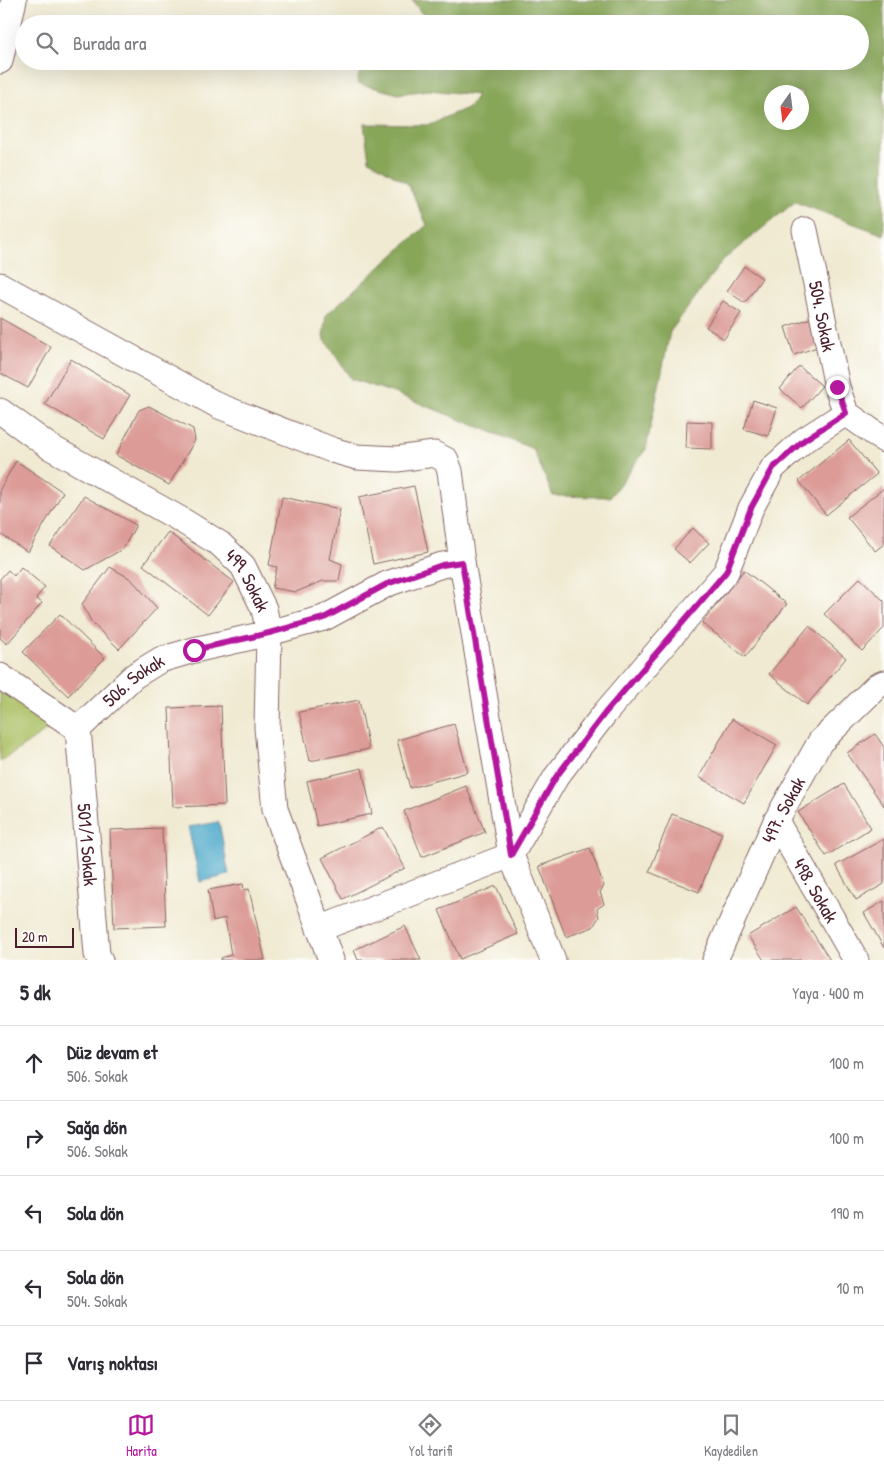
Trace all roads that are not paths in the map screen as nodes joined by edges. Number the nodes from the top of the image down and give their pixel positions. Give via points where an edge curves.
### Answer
1 (14, 0) edge
2 (0, 61) edge
3 (805, 230) dead end
4 (0, 285) edge
5 (0, 411) edge
6 (846, 413) junction
7 (884, 440) edge
8 (462, 562) junction
9 (269, 633) junction
10 (0, 676) edge
11 (884, 683) edge
12 (78, 729) junction
13 (776, 821) junction
14 (511, 855) junction
15 (319, 929) junction
16 (93, 958) edge
17 (331, 960) edge
18 (553, 960) edge
19 (715, 960) edge
20 (856, 960) edge

1 - 2 street
3 - 6 street, 504. Sokak via 837,387
4 - 8 street via 219,406 357,457 397,459 434,454 446,460
5 - 9 street, 499. Sokak via 50,447 220,544 243,566 264,609
6 - 7 street
6 - 14 street via 804,440 773,468 751,508 726,572 605,713 556,777
8 - 9 street, 506. Sokak via 442,565 387,584 324,618
8 - 14 street
9 - 12 street, 506. Sokak via 160,660 134,676
9 - 15 street, 499. Sokak via 266,728 275,809
10 - 12 street
11 - 13 street, 497. Sokak via 877,686 820,742
12 - 16 street, 501/1 Sokak
13 - 19 street, 497. Sokak
13 - 20 street, 498. Sokak
14 - 15 street
14 - 18 street
15 - 17 street, 499. Sokak

